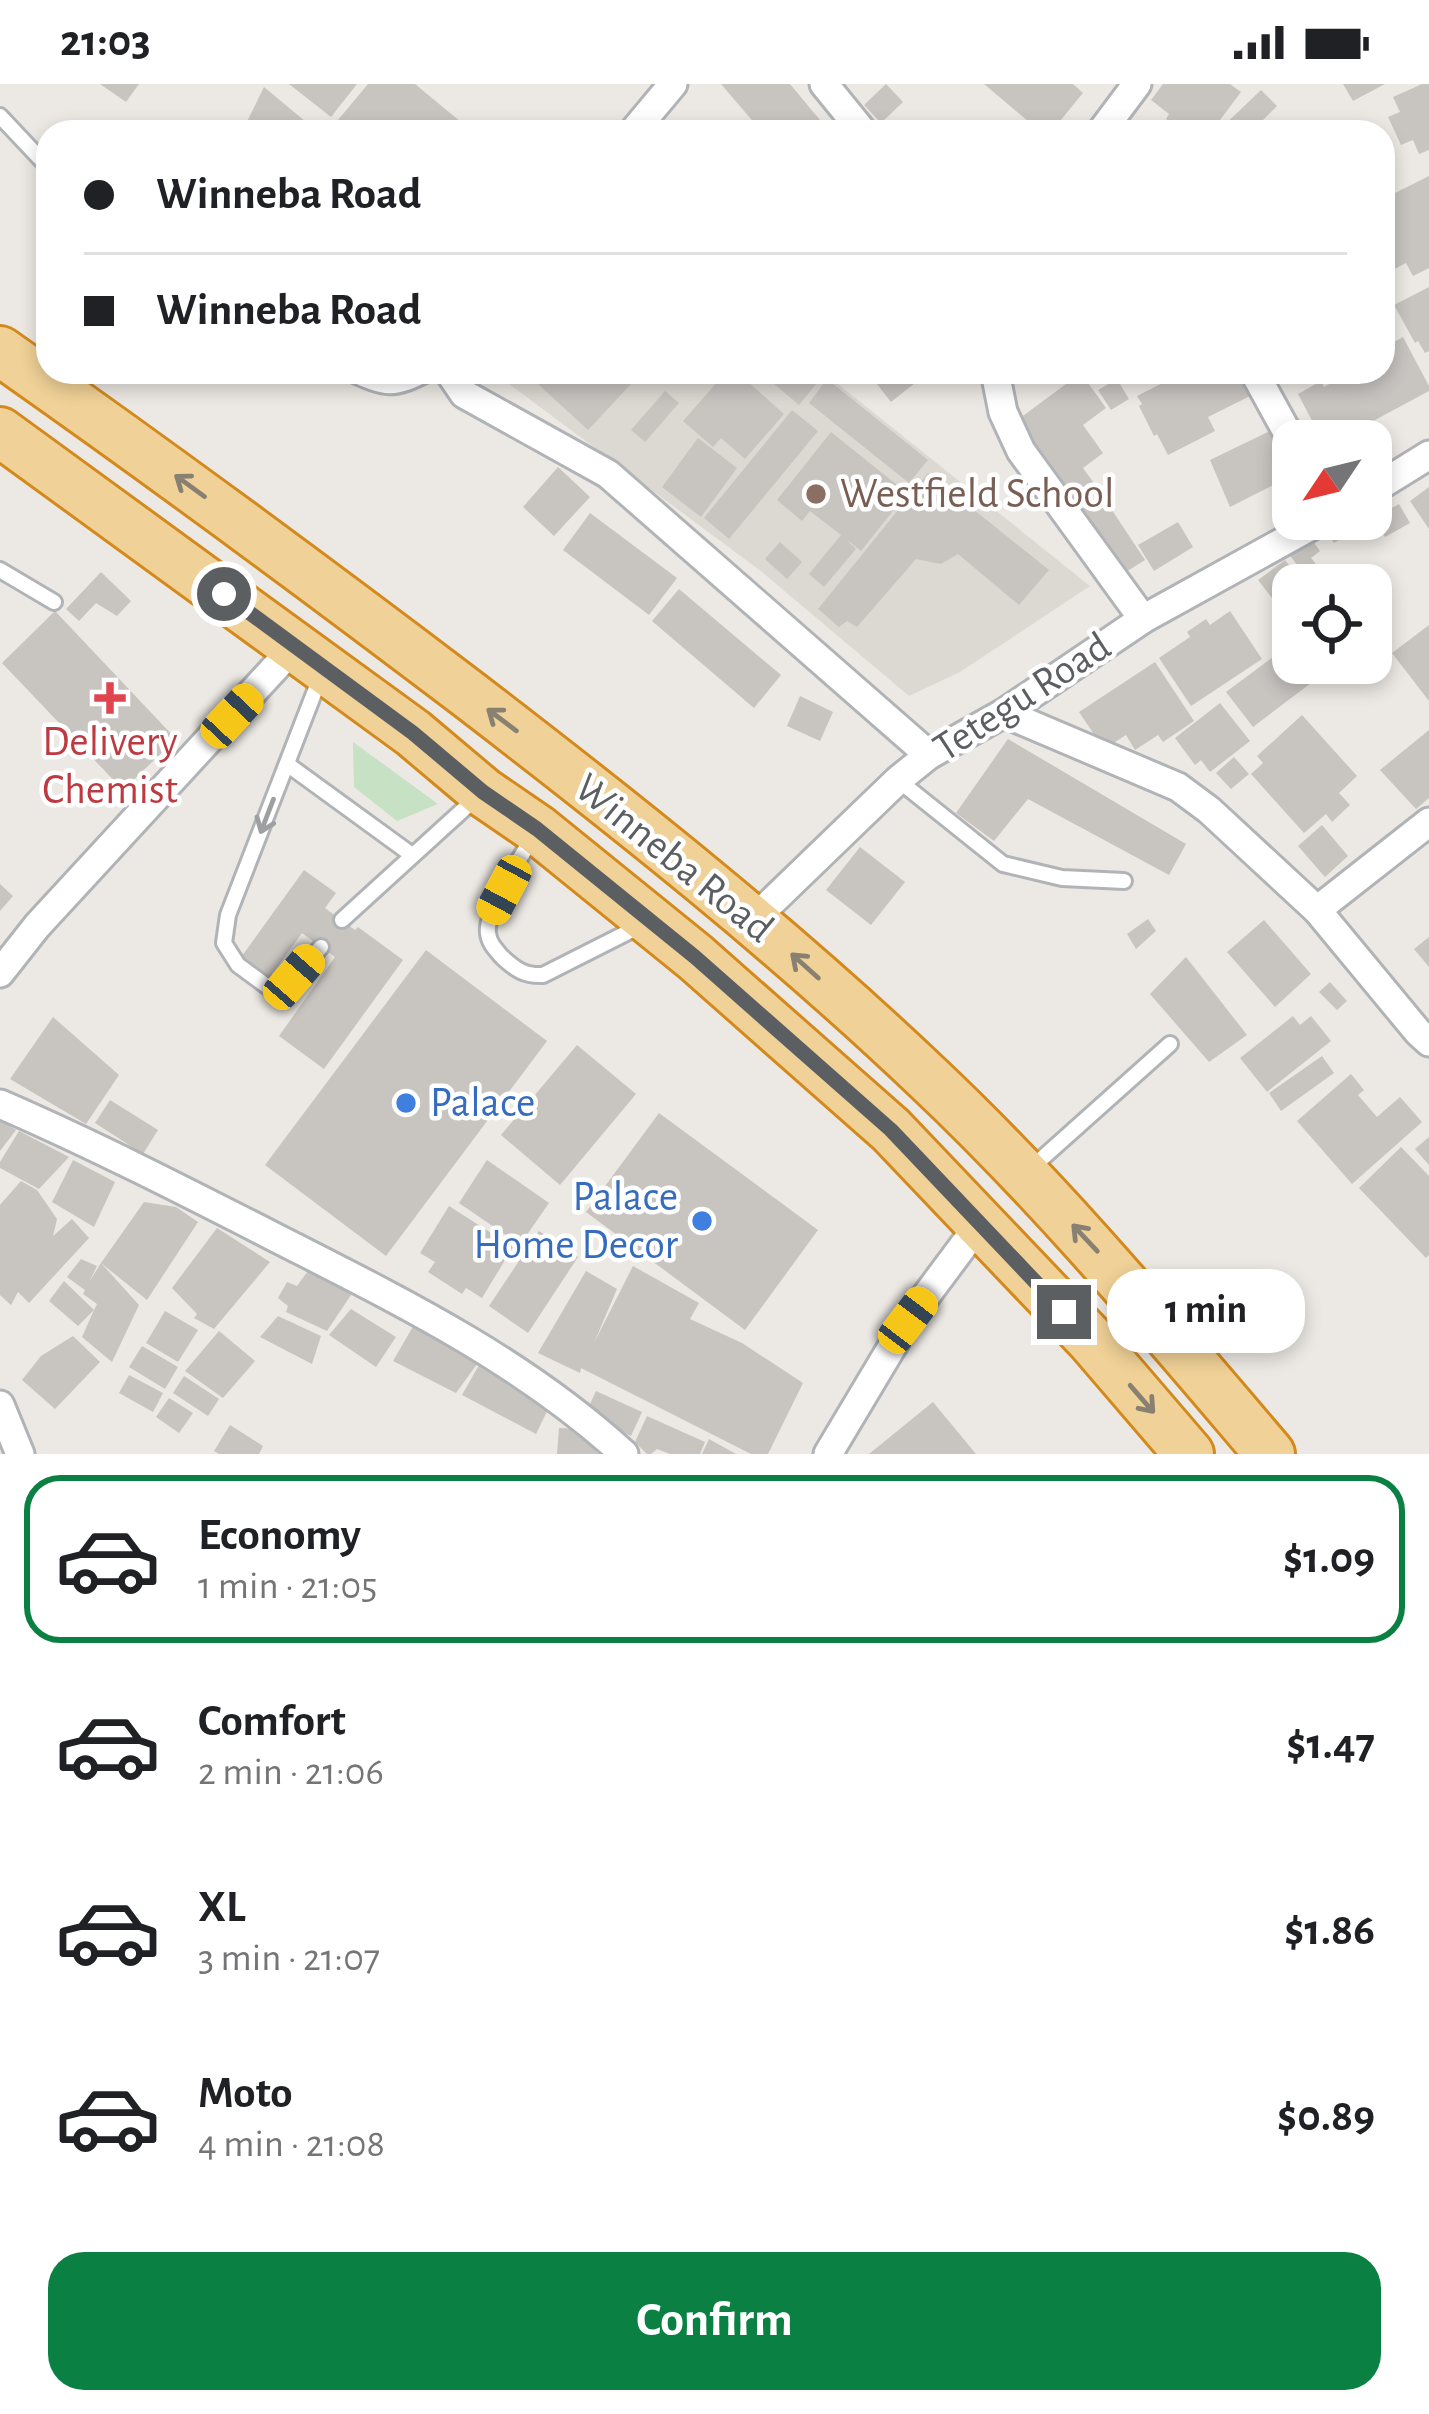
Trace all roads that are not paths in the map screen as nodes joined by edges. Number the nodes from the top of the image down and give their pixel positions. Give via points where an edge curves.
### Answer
1 (673, 84) edge
2 (824, 84) edge
3 (1137, 84) edge
4 (0, 116) edge
5 (643, 120) edge
6 (853, 120) edge
7 (1115, 120) edge
8 (36, 154) edge
9 (0, 351) edge
10 (36, 377) edge
11 (46, 384) edge
12 (376, 384) edge
13 (407, 384) edge
14 (457, 384) edge
15 (997, 384) edge
16 (1261, 384) edge
17 (1280, 420) edge
18 (3, 442) edge
19 (1429, 455) edge
20 (1392, 478) edge
21 (1286, 540) edge
22 (0, 570) edge
23 (54, 602) dead end
24 (1143, 619) junction
25 (310, 657) junction
26 (1004, 713) junction
27 (929, 755) junction
28 (287, 764) junction
29 (898, 780) junction
30 (483, 792) junction
31 (1429, 822) edge
32 (537, 829) junction
33 (412, 855) junction
34 (1124, 881) dead end
35 (1317, 910) junction
36 (342, 920) dead end
37 (753, 920) junction
38 (650, 921) junction
39 (321, 947) dead end
40 (0, 973) edge
41 (1429, 1042) edge
42 (1170, 1044) dead end
43 (0, 1104) edge
44 (1026, 1174) junction
45 (981, 1222) junction
46 (0, 1405) edge
47 (20, 1454) edge
48 (624, 1454) edge
49 (828, 1454) edge
50 (1189, 1454) edge
51 (1270, 1454) edge

1 - 5 street
2 - 6 street
3 - 7 street
4 - 8 lane
10 -> 9 highway, Winneba Road
37 -> 11 highway, Winneba Road via 338,594
12 - 13 lane
14 - 27 street via 608,474
15 - 24 street via 1021,451
16 - 17 street
18 - 25 highway, Winneba Road
19 - 20 street
21 - 24 street, Tetegu Road
22 - 23 lane
24 - 26 street, Tetegu Road
25 - 28 lane
25 - 30 highway, Winneba Road
25 - 40 street via 37,926
26 - 27 street, Tetegu Road
26 - 35 street via 1178,787
27 - 29 street, Tetegu Road
28 - 33 lane
28 -> 39 lane via 224,943 268,987 294,977
29 - 34 lane via 1003,864
29 - 37 street, Tetegu Road
30 - 32 highway, Winneba Road
30 - 33 lane
31 - 35 street
32 - 38 highway, Winneba Road
32 - 38 lane via 488,920 488,937 512,966 543,975
33 - 36 lane
35 - 41 street
44 -> 37 highway, Winneba Road
38 - 45 highway, Winneba Road via 891,1130
42 - 44 lane
43 - 48 street via 409,1305 512,1365
51 -> 44 highway, Winneba Road
45 - 49 street via 908,1320
45 -> 50 highway, Winneba Road
46 - 47 street

